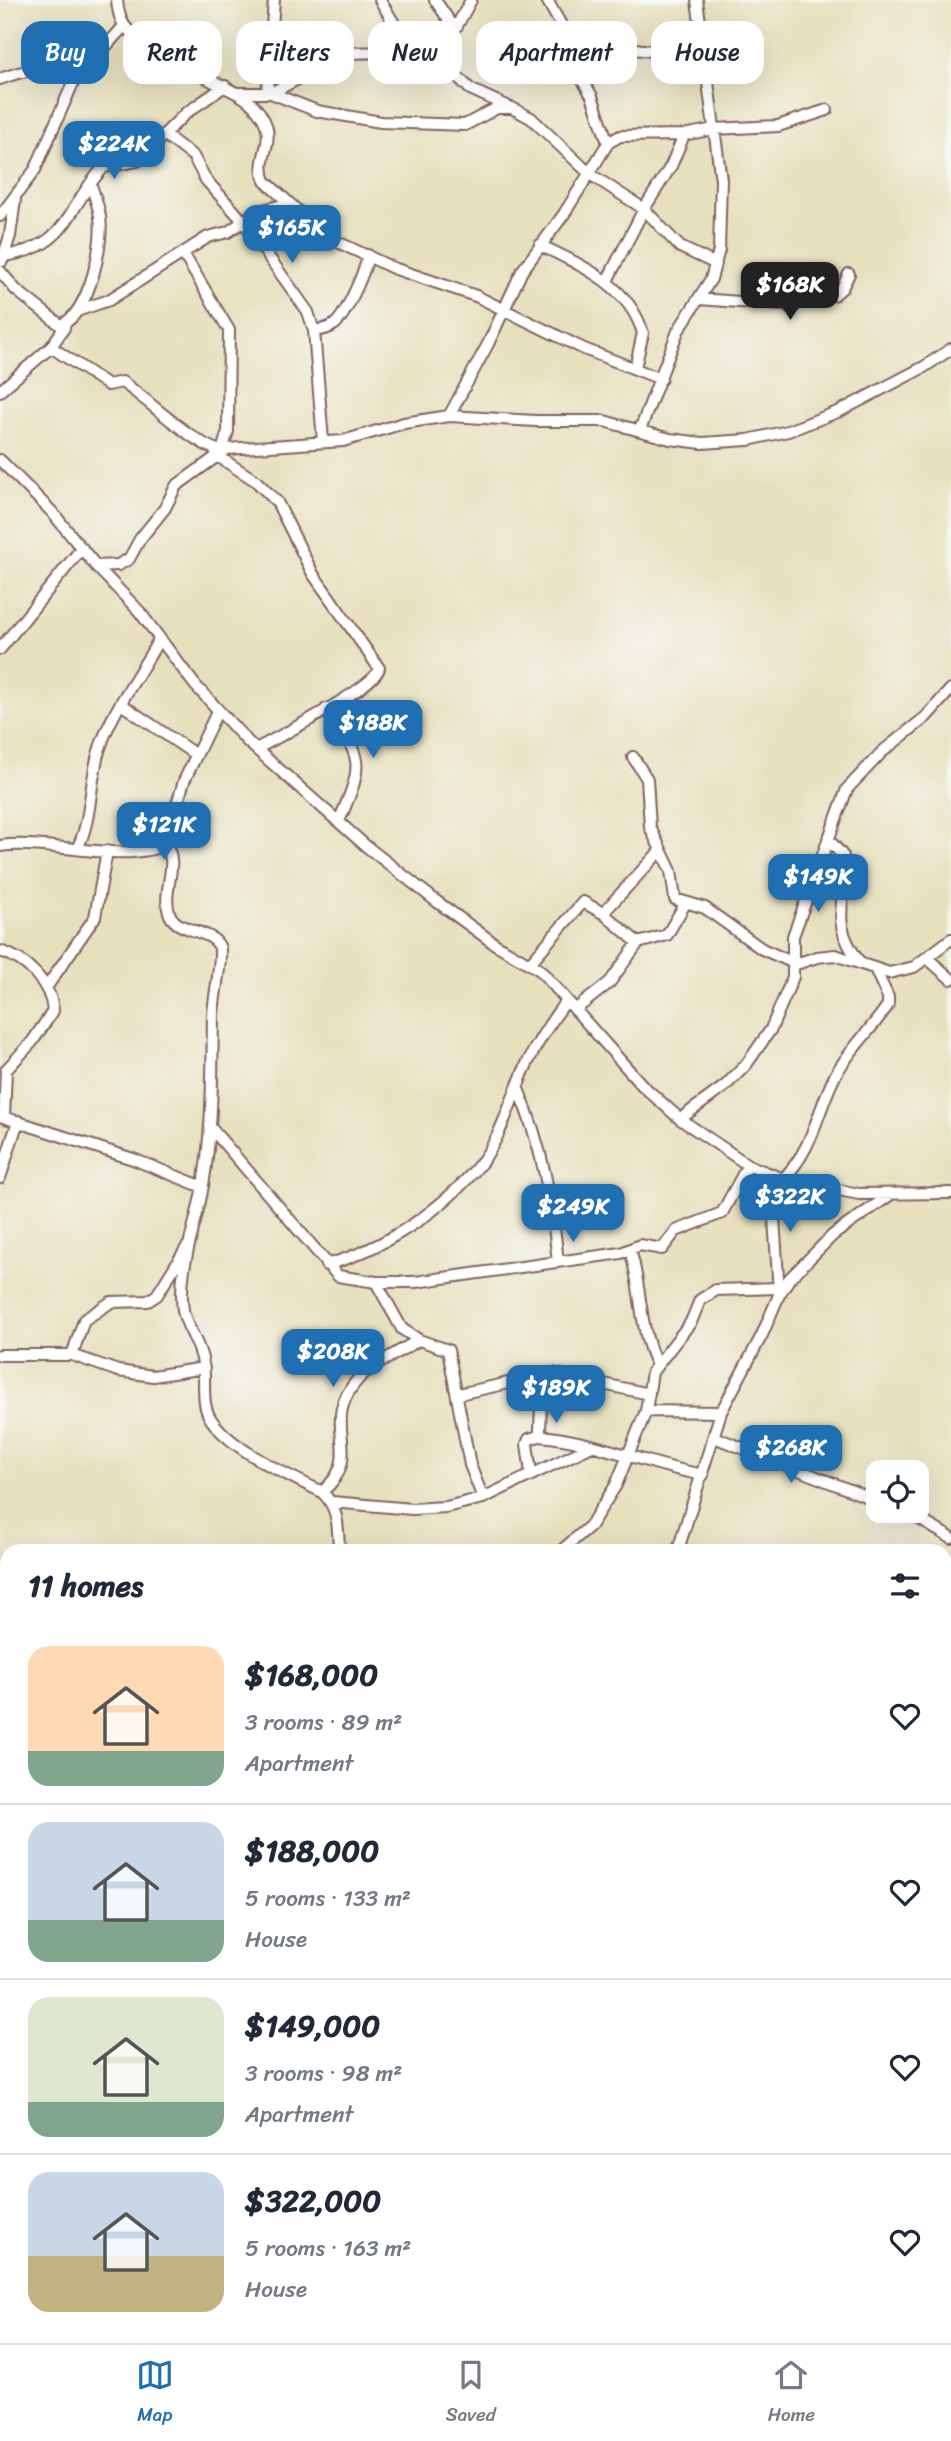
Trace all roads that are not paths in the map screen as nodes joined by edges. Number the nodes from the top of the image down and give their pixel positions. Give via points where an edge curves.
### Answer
1 (117, 0) edge
2 (274, 0) edge
3 (380, 0) edge
4 (435, 0) edge
5 (471, 0) edge
6 (547, 0) edge
7 (699, 1) edge
8 (393, 21) edge
9 (449, 21) edge
10 (459, 21) edge
11 (557, 21) edge
12 (700, 21) edge
13 (123, 22) edge
14 (123, 27) edge
15 (109, 42) edge
16 (368, 53) edge
17 (21, 73) edge
18 (0, 79) edge
19 (462, 81) edge
20 (73, 84) edge
21 (221, 84) edge
22 (586, 84) edge
23 (706, 84) edge
24 (225, 86) junction
25 (237, 93) junction
26 (269, 93) junction
27 (507, 106) junction
28 (827, 110) dead end
29 (714, 129) junction
30 (165, 135) junction
31 (684, 135) junction
32 (608, 143) junction
33 (590, 174) junction
34 (91, 185) junction
35 (15, 200) junction
36 (287, 204) junction
37 (644, 209) junction
38 (0, 216) edge
39 (243, 221) junction
40 (540, 245) junction
41 (368, 254) junction
42 (184, 255) junction
43 (3, 260) edge
44 (716, 264) junction
45 (0, 271) edge
46 (849, 274) dead end
47 (607, 281) junction
48 (699, 299) junction
49 (80, 310) junction
50 (503, 310) junction
51 (63, 324) junction
52 (314, 331) junction
53 (51, 347) junction
54 (951, 349) edge
55 (635, 368) junction
56 (662, 379) junction
57 (0, 391) edge
58 (449, 416) junction
59 (639, 430) junction
60 (323, 441) junction
61 (219, 453) junction
62 (0, 460) edge
63 (82, 548) junction
64 (96, 566) junction
65 (159, 639) junction
66 (0, 649) edge
67 (951, 689) edge
68 (121, 704) junction
69 (326, 709) junction
70 (218, 710) junction
71 (256, 749) junction
72 (196, 755) junction
73 (633, 757) dead end
74 (339, 821) junction
75 (828, 839) junction
76 (165, 844) junction
77 (0, 846) edge
78 (78, 847) junction
79 (661, 850) junction
80 (107, 851) junction
81 (685, 904) junction
82 (603, 913) junction
83 (951, 939) edge
84 (638, 943) junction
85 (0, 951) edge
86 (927, 958) junction
87 (530, 963) junction
88 (794, 964) junction
89 (862, 967) junction
90 (876, 971) junction
91 (951, 979) edge
92 (48, 985) junction
93 (566, 1001) junction
94 (575, 1010) junction
95 (518, 1089) junction
96 (2, 1116) edge
97 (680, 1119) junction
98 (18, 1121) junction
99 (211, 1128) junction
100 (748, 1166) junction
101 (771, 1174) junction
102 (0, 1178) edge
103 (783, 1178) junction
104 (203, 1187) junction
105 (951, 1193) edge
106 (890, 1195) junction
107 (191, 1241) junction
108 (630, 1250) junction
109 (558, 1262) junction
110 (326, 1265) junction
111 (376, 1282) junction
112 (779, 1291) junction
113 (419, 1340) junction
114 (0, 1355) edge
115 (72, 1355) junction
116 (657, 1365) junction
117 (204, 1368) junction
118 (542, 1374) junction
119 (459, 1394) junction
120 (649, 1394) junction
121 (646, 1411) junction
122 (721, 1412) junction
123 (539, 1436) junction
124 (714, 1437) junction
125 (592, 1446) junction
126 (629, 1458) junction
127 (531, 1474) junction
128 (703, 1475) junction
129 (322, 1492) junction
130 (866, 1496) edge
131 (483, 1498) junction
132 (332, 1502) junction
133 (926, 1523) edge
134 (951, 1538) edge
135 (339, 1544) edge
136 (568, 1544) edge
137 (680, 1544) edge

1 - 13 street
2 - 26 street
3 - 8 street
4 - 9 street
5 - 10 street
6 - 11 street
7 - 12 street
14 - 15 street
16 - 26 street via 348,53
17 - 18 street
19 - 27 street
20 - 35 street via 35,170
21 - 24 street
22 - 32 street
23 - 29 street
24 - 25 street
24 - 30 street via 195,104
25 - 26 street
25 - 36 street via 252,104 267,126 263,175
26 - 27 street via 317,111 381,122 465,125
27 - 33 street via 531,118
28 - 29 street via 778,126
29 - 31 street
29 - 44 street via 721,180
30 - 34 street via 137,160 104,167
30 - 39 street via 193,156 211,188
31 - 32 street via 620,136
31 - 37 street
32 - 33 street
33 - 37 street
33 - 40 street
34 - 43 street via 71,216 41,247
34 - 49 street via 100,226 92,276
35 - 38 street
35 - 43 street
36 - 39 street via 265,208
36 - 41 street via 325,236
37 - 44 street via 680,247
37 - 47 street
39 - 42 street via 228,232 208,237
39 - 52 street via 308,312
40 - 47 street
40 - 50 street
41 - 50 street
41 - 52 street via 366,268 340,319
42 - 49 street via 109,300
42 - 61 street via 229,330 228,431
44 - 48 street
45 - 51 street
46 - 48 street via 834,295 813,293 794,306
47 - 55 street via 625,298 642,329
48 - 56 street via 678,331
49 - 51 street
50 - 55 street
50 - 58 street
51 - 53 street via 63,333
52 - 60 street
53 - 57 street
53 - 61 street via 108,385 122,382
54 - 59 street via 868,398 788,431 702,443
55 - 56 street
56 - 59 street
58 - 59 street via 604,421
58 - 60 street via 404,423 343,441
60 - 61 street
61 - 64 street via 176,486 129,559 118,565
61 - 69 street via 277,502 313,574 379,668 376,677
62 - 63 street
63 - 64 street
63 - 66 street
64 - 65 street
65 - 68 street
65 - 70 street
67 - 75 street via 846,789
68 - 72 street
68 - 78 street via 98,753 90,810
69 - 71 street
69 - 74 street via 358,757
70 - 71 street
70 - 72 street
71 - 74 street
72 - 76 street
73 - 79 street via 647,779 650,827
74 - 87 street via 445,907
75 - 88 street via 793,936
75 - 89 street via 843,856 842,933
76 - 80 street via 140,853
76 - 99 street via 171,856 169,913 175,921 214,939 220,948 213,1017
77 - 78 street
78 - 80 street
79 - 81 street via 671,871 674,899
79 - 82 street
80 - 92 street via 94,917
81 - 84 street via 667,934
81 - 88 street via 705,908 762,949
82 - 84 street
82 - 87 street via 582,903
83 - 86 street
84 - 94 street via 610,982
85 - 92 street via 16,958
86 - 90 street via 902,971
86 - 91 street
87 - 93 street
88 - 89 street via 835,955
88 - 97 street via 791,985 761,1045 725,1086
89 - 90 street
90 - 103 street via 888,1005 838,1071 810,1145
92 - 96 street via 53,1011 33,1042 6,1070
93 - 94 street
93 - 95 street via 528,1062
94 - 97 street via 642,1086
95 - 109 street via 534,1126 549,1189
95 - 110 street via 481,1163 449,1193 381,1244
96 - 98 street
97 - 100 street
98 - 102 street
98 - 104 street
99 - 104 street
99 - 110 street
100 - 101 street
100 - 108 street via 722,1213 676,1231 662,1249 640,1245
101 - 103 street
101 - 112 street
103 - 106 street via 859,1194
104 - 107 street
105 - 106 street
106 - 112 street via 833,1234
107 - 115 street via 157,1295 148,1301 111,1302 83,1320
107 - 117 street via 183,1311 200,1345
108 - 109 street
108 - 116 street via 648,1342
109 - 111 street via 415,1282
110 - 111 street via 340,1279
111 - 113 street via 399,1325
112 - 116 street via 732,1288 706,1295 680,1339
112 - 122 street via 762,1335
113 - 119 street via 448,1350
113 - 129 street via 354,1384 340,1411 344,1464
114 - 115 street
115 - 117 street via 118,1371 153,1376
116 - 120 street
117 - 129 street via 205,1403 222,1431 269,1464
118 - 119 street
118 - 120 street via 564,1374
118 - 123 street
119 - 131 street via 470,1465
120 - 121 street
121 - 122 street
121 - 126 street
122 - 124 street
123 - 125 street via 569,1438
123 - 127 street via 527,1441
124 - 128 street
124 - 130 street
125 - 126 street
125 - 127 street
126 - 128 street
126 - 136 street via 598,1515
127 - 131 street
128 - 137 street
129 - 132 street
131 - 132 street via 412,1510
132 - 135 street
133 - 134 street

